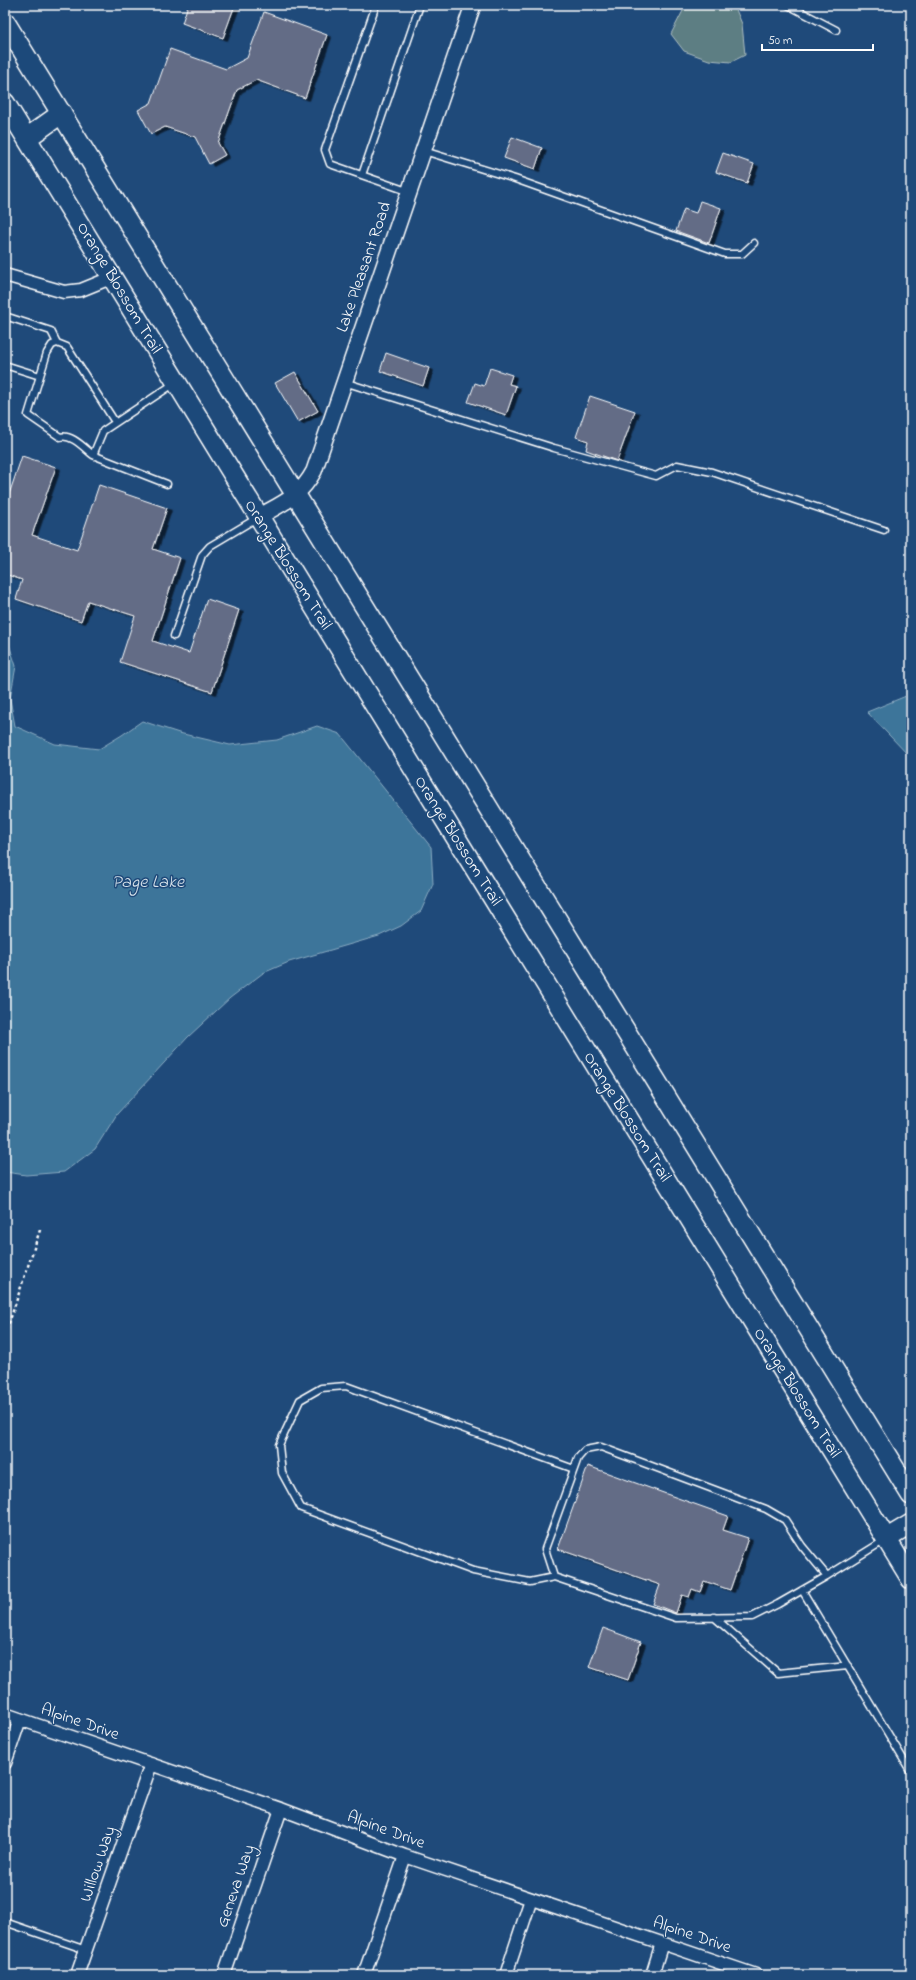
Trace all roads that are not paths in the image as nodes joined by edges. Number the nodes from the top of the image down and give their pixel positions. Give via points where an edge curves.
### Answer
1 (376, 5) edge
2 (420, 5) edge
3 (474, 5) edge
4 (788, 5) edge
5 (5, 22) edge
6 (836, 30) dead end
7 (5, 103) edge
8 (62, 113) junction
9 (27, 138) junction
10 (424, 151) junction
11 (362, 175) junction
12 (410, 192) junction
13 (754, 243) dead end
14 (5, 275) edge
15 (113, 277) junction
16 (5, 316) edge
17 (57, 343) junction
18 (5, 365) edge
19 (40, 376) junction
20 (176, 382) junction
21 (344, 382) junction
22 (115, 422) junction
23 (93, 455) junction
24 (167, 484) dead end
25 (297, 494) junction
26 (258, 517) junction
27 (884, 530) dead end
28 (174, 636) dead end
29 (574, 1469) junction
30 (911, 1495) edge
31 (911, 1524) edge
32 (886, 1539) junction
33 (827, 1576) junction
34 (554, 1577) junction
35 (911, 1579) edge
36 (802, 1590) junction
37 (714, 1617) junction
38 (848, 1666) junction
39 (5, 1714) edge
40 (20, 1719) junction
41 (5, 1763) edge
42 (151, 1764) junction
43 (911, 1772) edge
44 (281, 1808) junction
45 (405, 1856) junction
46 (531, 1899) junction
47 (5, 1922) edge
48 (662, 1943) junction
49 (86, 1950) junction
50 (77, 1975) edge
51 (224, 1975) edge
52 (364, 1975) edge
53 (506, 1975) edge
54 (652, 1975) edge
55 (756, 1975) edge

1 - 11 lane via 325,150 330,164
2 - 11 lane
3 - 10 street, Lake Pleasant Road
4 - 6 lane
5 - 8 main road
7 - 9 main road, Orange Blossom Trail
8 - 9 main road
8 - 25 main road
9 - 15 main road, Orange Blossom Trail
10 - 12 street, Lake Pleasant Road
10 - 13 lane via 515,179 725,254 742,254
11 - 12 lane
12 - 21 street, Lake Pleasant Road
14 - 15 street via 64,292 81,290
15 - 20 main road, Orange Blossom Trail
16 - 17 lane via 51,331
17 - 19 lane via 52,345 47,353
17 - 22 lane via 67,348
18 - 19 lane
19 - 23 lane via 28,415 60,437 71,438
20 - 22 lane
20 - 26 main road, Orange Blossom Trail
21 - 25 street, Lake Pleasant Road via 314,471 307,485
21 - 27 lane via 554,448 656,476 677,465 712,472
22 - 23 lane via 103,431
23 - 24 lane
25 - 26 street, Lake Pleasant Road
25 - 30 main road
26 - 28 lane via 210,546 202,555
26 - 32 main road, Orange Blossom Trail
29 - 33 lane via 578,1458 585,1450 602,1447 766,1509 785,1520
29 - 34 lane via 545,1549
29 - 34 lane via 346,1386 321,1388 300,1400 279,1445 282,1473 301,1508 473,1571 530,1582
31 - 32 main road
32 - 33 lane
32 - 35 main road, Orange Blossom Trail
33 - 36 lane
34 - 37 lane via 676,1618
36 - 37 lane via 752,1617
36 - 38 lane
37 - 38 lane via 778,1673
38 - 43 lane
39 - 40 street, Alpine Drive
40 - 41 street
40 - 42 street, Alpine Drive
42 - 44 street, Alpine Drive
42 - 49 street, Willow Way
44 - 45 street, Alpine Drive
44 - 51 street, Geneva Way
45 - 46 street, Alpine Drive
45 - 52 street
46 - 48 street, Alpine Drive
46 - 53 street
47 - 49 lane
48 - 54 street
48 - 55 street, Alpine Drive
49 - 50 street, Willow Way

